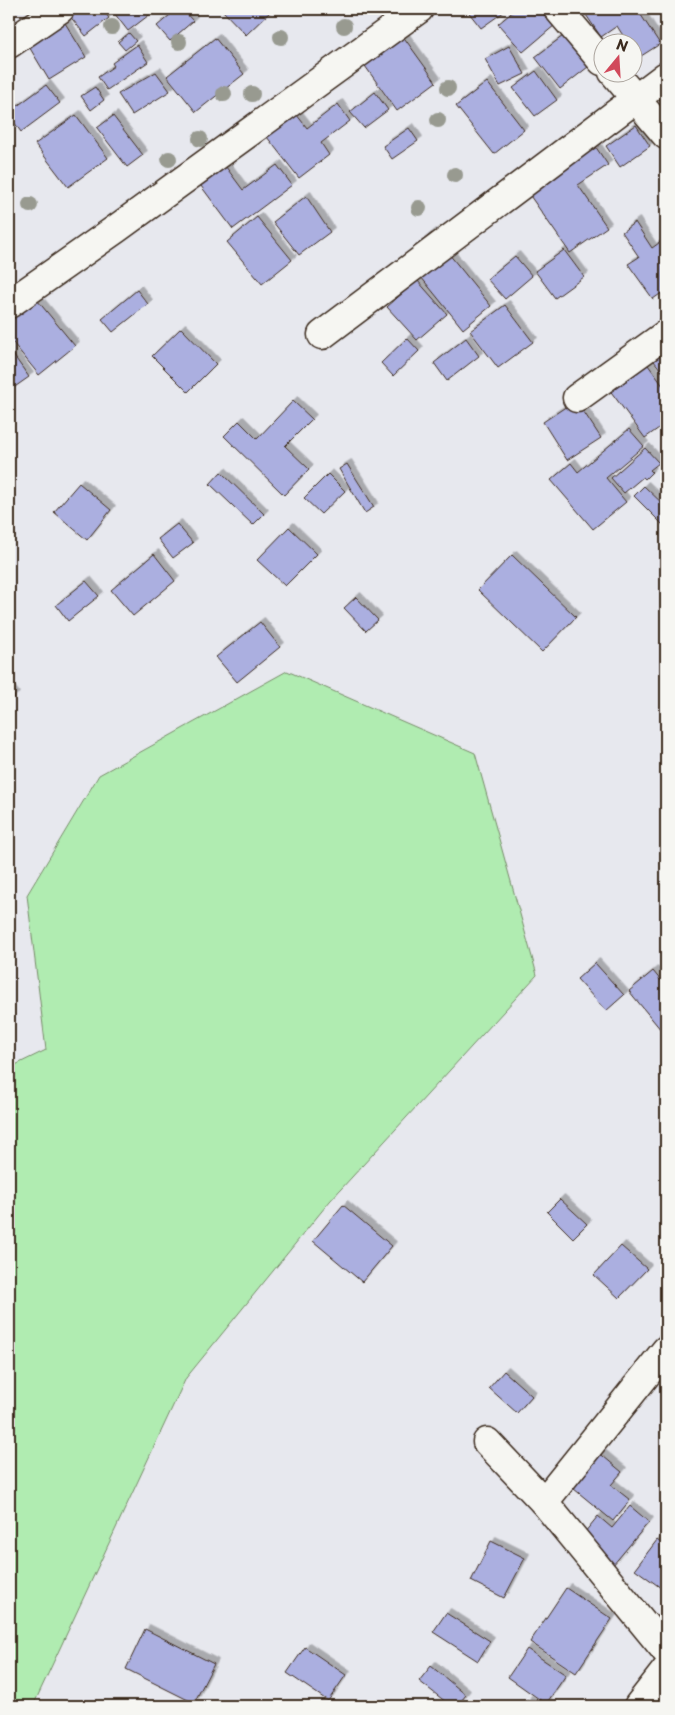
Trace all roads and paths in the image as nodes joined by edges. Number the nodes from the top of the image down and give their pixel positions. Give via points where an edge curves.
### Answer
1 (60, 9) edge
2 (419, 9) edge
3 (558, 9) edge
4 (9, 44) edge
5 (592, 49) edge
6 (666, 76) edge
7 (621, 82) edge
8 (635, 99) junction
9 (666, 135) edge
10 (9, 304) edge
11 (666, 334) edge
12 (322, 335) dead end
13 (577, 398) dead end
14 (666, 1350) edge
15 (487, 1442) dead end
16 (544, 1502) junction
17 (666, 1651) edge
18 (666, 1670) edge
19 (638, 1706) edge

1 - 4 street
2 - 10 street
3 - 5 street
6 - 8 street
7 - 8 street
8 - 9 street
8 - 12 street
11 - 13 street
14 - 16 street
15 - 16 street
16 - 17 street
18 - 19 street

